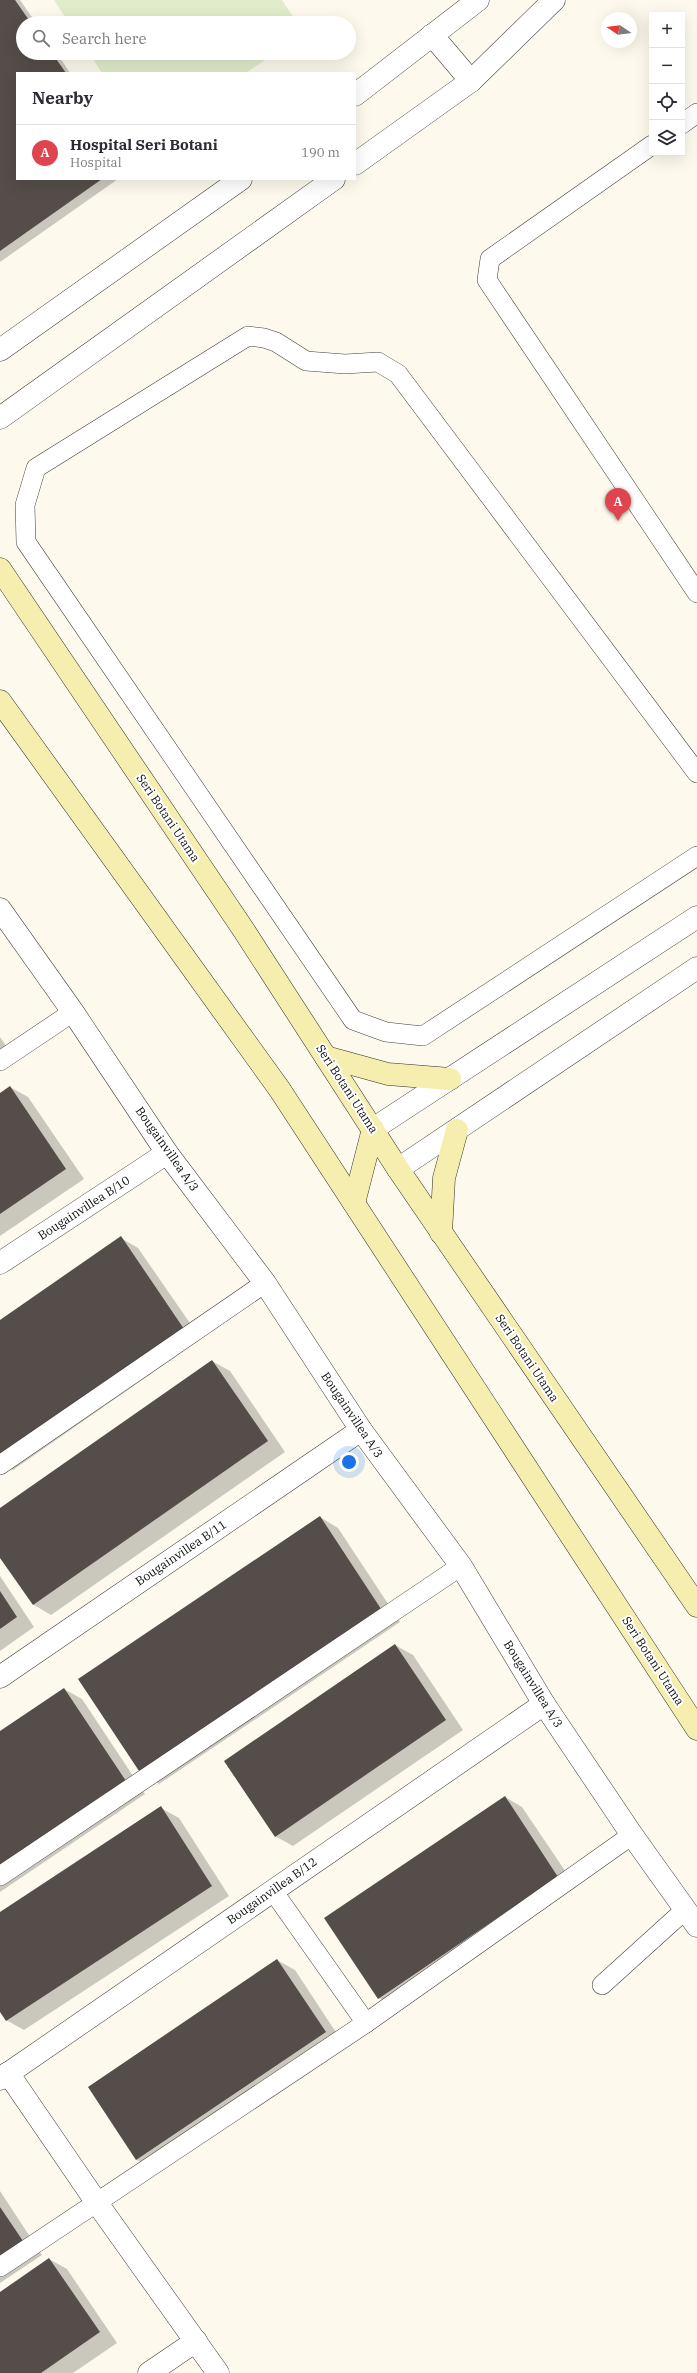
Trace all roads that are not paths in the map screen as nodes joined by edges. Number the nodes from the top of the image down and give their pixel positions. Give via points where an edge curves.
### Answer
1 (478, 0) edge
2 (554, 0) edge
3 (432, 34) junction
4 (471, 81) junction
5 (356, 94) edge
6 (697, 113) edge
7 (685, 122) edge
8 (649, 147) edge
9 (356, 163) edge
10 (240, 180) edge
11 (333, 180) edge
12 (0, 350) edge
13 (0, 418) edge
14 (0, 569) edge
15 (697, 592) edge
16 (0, 701) edge
17 (697, 773) edge
18 (697, 856) edge
19 (0, 909) edge
20 (697, 917) edge
21 (697, 968) edge
22 (73, 1012) junction
23 (326, 1057) junction
24 (0, 1061) edge
25 (450, 1079) junction
26 (373, 1129) junction
27 (457, 1130) junction
28 (168, 1152) junction
29 (328, 1164) junction
30 (361, 1167) junction
31 (398, 1170) junction
32 (354, 1202) junction
33 (441, 1232) junction
34 (0, 1263) edge
35 (264, 1283) junction
36 (361, 1430) junction
37 (0, 1465) edge
38 (461, 1566) junction
39 (697, 1606) edge
40 (0, 1677) edge
41 (544, 1704) junction
42 (697, 1729) edge
43 (632, 1835) junction
44 (0, 1876) edge
45 (273, 1890) junction
46 (691, 1917) edge
47 (602, 1985) dead end
48 (366, 2023) junction
49 (4, 2076) edge
50 (96, 2203) junction
51 (0, 2267) edge
52 (196, 2341) junction
53 (149, 2373) edge
54 (218, 2373) edge

1 - 3 street
2 - 4 street
3 - 4 street
3 - 5 street
4 - 9 street
6 - 7 lane
8 - 15 lane via 490,259 487,280
10 - 12 street
11 - 13 street
14 - 23 main road, Seri Botani Utama via 243,929
16 - 29 main road, Seri Botani Utama via 280,1090
17 - 18 lane via 398,374 378,362 345,364 306,361 276,342 248,336 36,468 25,505 26,542 353,1020 386,1032 423,1036
19 - 22 street, Bougainvillea A/3
20 - 25 street
21 - 27 street
22 - 24 lane
22 - 28 street, Bougainvillea A/3
23 - 25 main road via 388,1074
23 - 26 main road, Seri Botani Utama
25 - 26 street
26 - 30 main road
26 - 31 main road, Seri Botani Utama
27 - 31 street
27 - 33 main road via 444,1178
28 - 34 street, Bougainvillea B/10
28 - 35 street, Bougainvillea A/3
29 - 30 main road
29 - 32 main road, Seri Botani Utama
30 - 31 main road
30 - 32 main road
31 - 33 main road, Seri Botani Utama
32 - 42 main road, Seri Botani Utama
33 - 39 main road, Seri Botani Utama
35 - 36 street, Bougainvillea A/3
35 - 37 lane
36 - 38 street, Bougainvillea A/3
36 - 40 street, Bougainvillea B/11
38 - 41 street, Bougainvillea A/3
38 - 44 lane
41 - 43 street, Bougainvillea A/3
41 - 45 street, Bougainvillea B/12
43 - 46 street, Bougainvillea A/3
43 - 48 lane
45 - 48 lane
45 - 49 street, Bougainvillea B/12
46 - 47 lane
48 - 50 lane
49 - 50 street
50 - 51 lane
50 - 52 street
52 - 53 street
52 - 54 street

